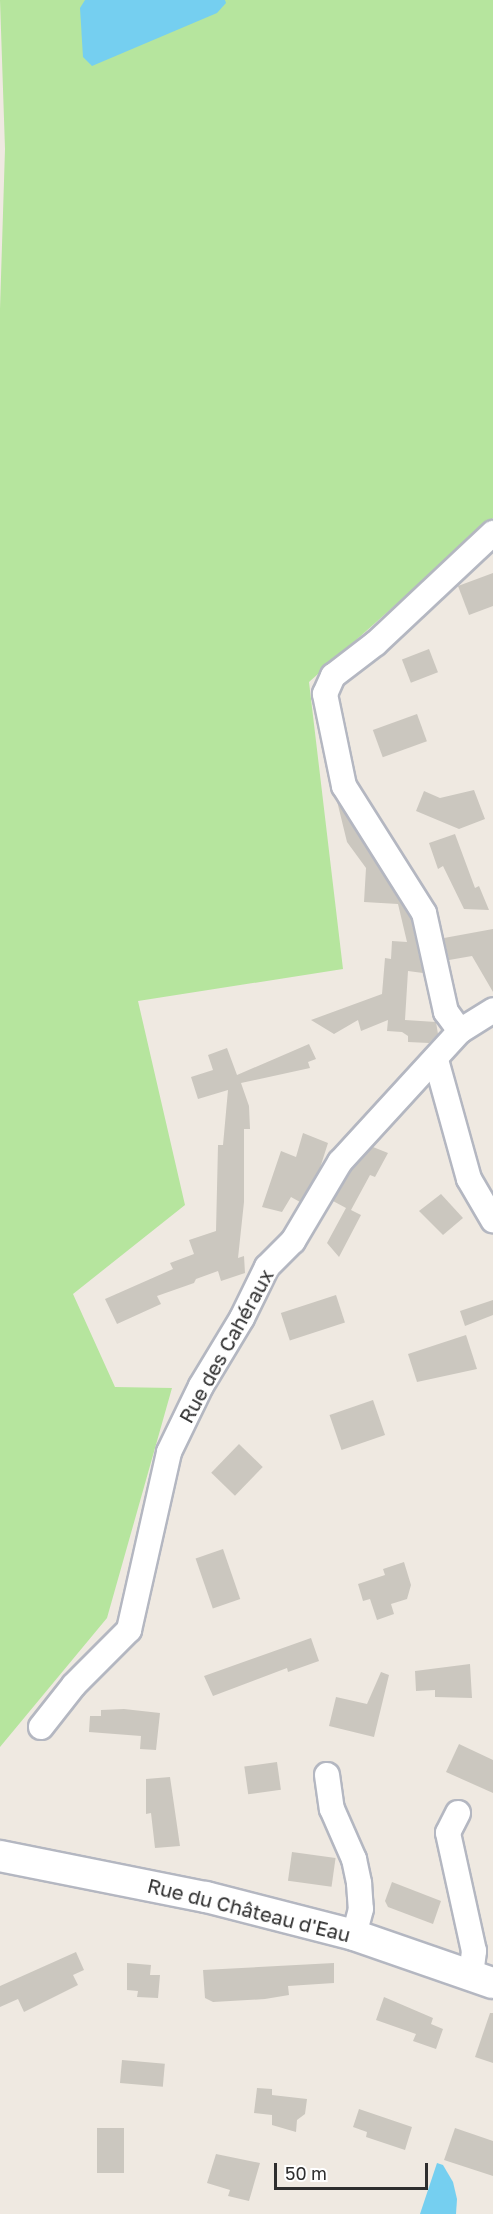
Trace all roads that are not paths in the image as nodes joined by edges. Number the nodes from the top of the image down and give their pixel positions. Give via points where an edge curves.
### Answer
1 (493, 534) edge
2 (493, 1010) edge
3 (460, 1031) junction
4 (436, 1060) junction
5 (493, 1220) edge
6 (41, 1727) dead end
7 (327, 1775) dead end
8 (458, 1813) dead end
9 (0, 1856) edge
10 (354, 1935) junction
11 (482, 1979) edge

1 - 3 street via 376,643 333,676 325,694 344,786 424,913 446,1012
2 - 3 street, Rue des Cahéraux
3 - 4 street, Rue des Cahéraux
4 - 5 street via 469,1179
4 - 6 street, Rue des Cahéraux via 340,1162 293,1240 267,1267 169,1452 129,1630 74,1685
7 - 10 street via 332,1809 354,1859 359,1883 361,1909
8 - 11 street via 448,1833
9 - 10 street, Rue du Château d'Eau via 206,1897
10 - 11 street, Rue du Château d'Eau

